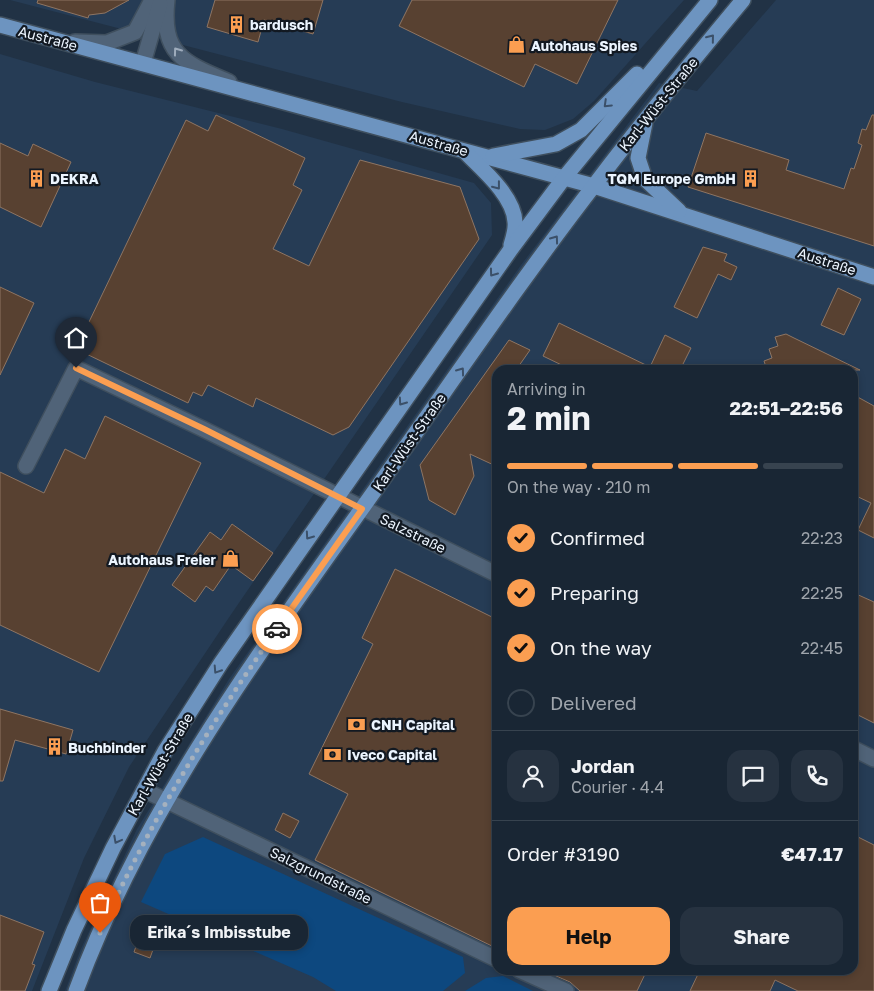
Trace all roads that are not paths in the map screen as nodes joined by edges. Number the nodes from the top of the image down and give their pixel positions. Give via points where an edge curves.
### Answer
1 (152, 0) edge
2 (161, 0) edge
3 (167, 0) edge
4 (710, 0) edge
5 (743, 0) edge
6 (692, 21) junction
7 (0, 25) edge
8 (61, 42) junction
9 (143, 63) junction
10 (249, 91) junction
11 (646, 119) junction
12 (464, 150) junction
13 (487, 157) junction
14 (564, 178) junction
15 (594, 186) junction
16 (682, 213) junction
17 (511, 249) junction
18 (874, 276) edge
19 (26, 466) dead end
20 (336, 496) junction
21 (362, 509) junction
22 (492, 572) edge
23 (858, 751) edge
24 (874, 759) edge
25 (144, 790) junction
26 (168, 801) junction
27 (492, 957) edge
28 (530, 975) edge
29 (49, 991) edge
30 (76, 991) edge
31 (566, 991) edge

1 - 8 street via 135,32 125,38 107,43
2 - 9 street
10 -> 3 street via 193,67 176,52 166,33
4 - 6 main road, Karl-Wüst-Straße
11 -> 5 main road, Karl-Wüst-Straße
6 -> 13 main road via 581,130 556,144
6 - 14 main road, Karl-Wüst-Straße
7 - 8 main road, Austraße
8 - 9 main road, Austraße
9 - 10 main road, Austraße
10 - 12 main road, Austraße
11 - 15 main road, Karl-Wüst-Straße
11 - 16 main road via 638,158 645,179
12 - 13 main road, Austraße
12 -> 17 main road via 499,186 512,210 516,222
13 - 14 main road, Austraße
14 - 15 main road, Austraße
14 - 17 main road, Karl-Wüst-Straße
15 - 16 main road, Austraße
21 -> 15 main road, Karl-Wüst-Straße
16 - 18 main road, Austraße
17 -> 20 main road, Karl-Wüst-Straße
19 - 20 street, Salzstraße via 76,368
20 - 21 street, Salzstraße
20 -> 25 main road, Karl-Wüst-Straße via 164,751
21 - 22 street, Salzstraße
21 - 26 main road, Karl-Wüst-Straße via 247,672
23 - 24 street
25 - 26 street, Salzgrundstraße
25 -> 29 main road, Karl-Wüst-Straße via 92,890
26 - 27 street, Salzgrundstraße
26 - 30 main road, Karl-Wüst-Straße via 112,906
28 - 31 street

